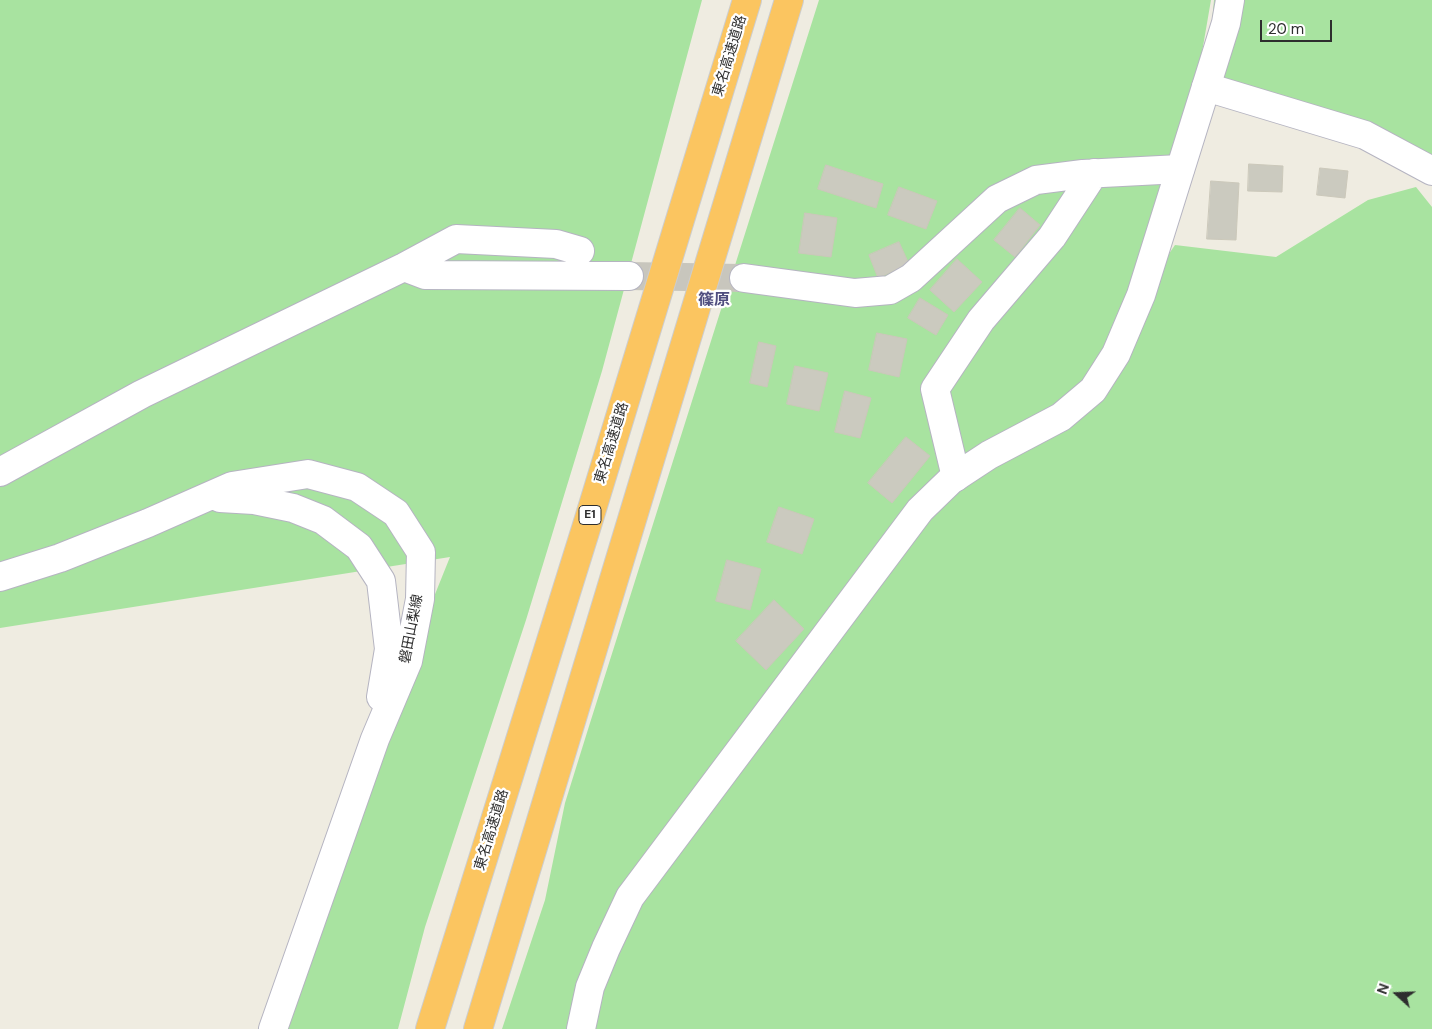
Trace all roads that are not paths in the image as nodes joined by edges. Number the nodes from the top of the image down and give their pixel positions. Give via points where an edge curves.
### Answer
1 (747, 0) edge
2 (790, 0) edge
3 (1230, 0) edge
4 (1206, 87) junction
5 (1180, 169) junction
6 (1432, 171) edge
7 (1094, 173) junction
8 (580, 251) dead end
9 (404, 267) junction
10 (629, 276) tunnel mouth
11 (744, 278) tunnel mouth
12 (0, 472) edge
13 (956, 477) junction
14 (206, 497) junction
15 (0, 577) edge
16 (374, 739) junction
17 (273, 1029) edge
18 (430, 1029) edge
19 (478, 1029) edge
20 (581, 1029) edge

1 - 18 highway, 東名高速道路 / E1
2 - 19 highway
3 - 4 street
4 - 5 street
4 - 6 street via 1365,134
5 - 7 street
5 - 13 street via 1141,295 1116,354 1093,390 1060,417 989,455
7 - 11 street via 1036,180 997,199 911,278 890,290 855,293
7 - 13 street via 1052,237 981,320 935,389
8 - 9 street via 556,244 456,239
9 - 10 street via 425,275
9 - 12 street via 142,394
13 - 20 street via 920,510 630,897 590,987
14 - 15 street, 磐田山梨線 via 60,558
14 - 16 street, 磐田山梨線 via 254,500 293,508 323,520 359,547 381,581 389,649
14 - 16 street, 磐田山梨線 via 232,486 308,474 357,487 396,513 421,552 420,599 408,661
16 - 17 street, 磐田山梨線

